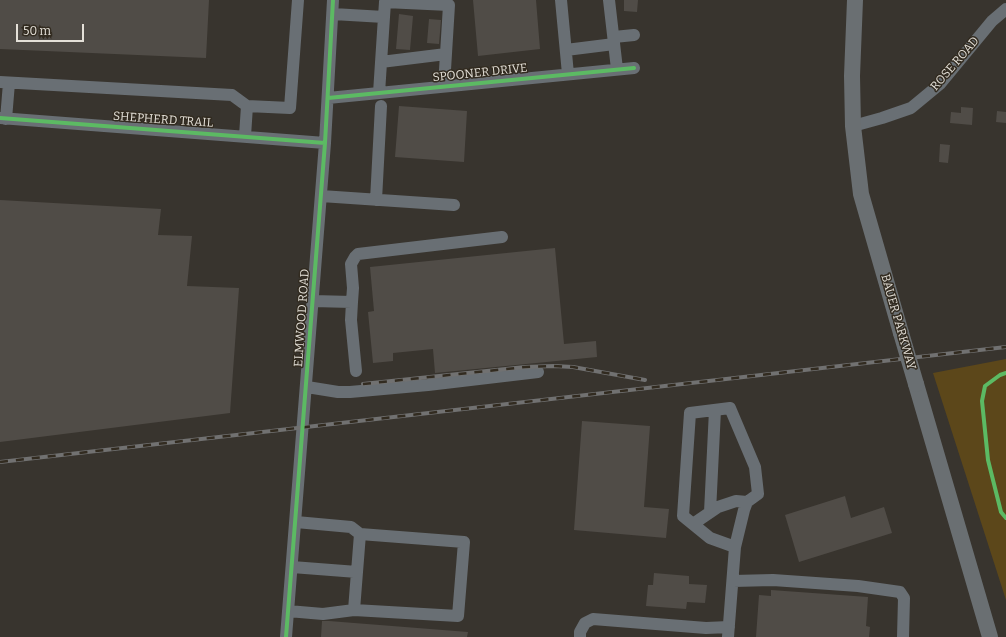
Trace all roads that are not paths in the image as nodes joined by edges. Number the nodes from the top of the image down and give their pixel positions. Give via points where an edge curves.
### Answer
1 (298, 0) edge
2 (334, 0) edge
3 (561, 0) edge
4 (609, 0) edge
5 (855, 0) edge
6 (1006, 9) edge
7 (333, 14) junction
8 (384, 17) junction
9 (634, 35) dead end
10 (614, 40) junction
11 (566, 50) junction
12 (446, 54) junction
13 (381, 62) junction
14 (634, 68) dead end
15 (617, 69) junction
16 (568, 74) junction
17 (4, 82) edge
18 (444, 86) junction
19 (380, 93) junction
20 (328, 98) junction
21 (247, 106) junction
22 (381, 106) dead end
23 (3, 119) edge
24 (853, 126) junction
25 (244, 136) junction
26 (326, 143) junction
27 (321, 196) junction
28 (376, 200) junction
29 (454, 205) dead end
30 (502, 237) dead end
31 (313, 301) junction
32 (352, 302) junction
33 (356, 371) dead end
34 (538, 372) dead end
35 (307, 387) junction
36 (715, 410) junction
37 (747, 502) junction
38 (710, 512) junction
39 (296, 522) junction
40 (693, 524) junction
41 (360, 534) junction
42 (736, 548) junction
43 (292, 567) junction
44 (357, 572) junction
45 (733, 581) junction
46 (354, 610) junction
47 (288, 611) junction
48 (729, 632) edge
49 (286, 637) edge
50 (580, 637) edge
51 (903, 637) edge
52 (990, 637) edge

1 - 21 street via 290,108
2 - 7 street, ELMWOOD ROAD
3 - 11 street
4 - 10 street
5 - 24 main road, BAUER PARKWAY
6 - 24 street, ROSE ROAD via 992,21 940,84 911,108
7 - 8 street
7 - 20 street, ELMWOOD ROAD
8 - 12 street via 385,2 449,5
8 - 13 street
9 - 10 street
10 - 11 street
10 - 15 street
11 - 16 street
12 - 13 street
12 - 18 street
13 - 19 street
14 - 15 street, SPOONER DRIVE
15 - 16 street, SPOONER DRIVE
16 - 18 street, SPOONER DRIVE
17 - 21 street via 232,95
17 - 23 street
18 - 19 street, SPOONER DRIVE
19 - 20 street, SPOONER DRIVE
20 - 26 street, ELMWOOD ROAD
21 - 25 street
22 - 28 street
23 - 25 street, SHEPHERD TRAIL
24 - 52 main road, BAUER PARKWAY, bridge via 861,194
25 - 26 street, SHEPHERD TRAIL
26 - 27 street, ELMWOOD ROAD
27 - 28 street
27 - 31 street, ELMWOOD ROAD
28 - 29 street
30 - 32 street via 358,254 351,264
31 - 32 street
31 - 35 street, ELMWOOD ROAD
32 - 33 street via 351,320
34 - 35 street via 350,392
35 - 39 street, ELMWOOD ROAD
36 - 37 street via 730,408 755,467 758,494
36 - 38 street
36 - 40 street via 690,413 683,516
37 - 38 street via 736,501
37 - 42 street
38 - 40 street
39 - 41 street via 351,526
39 - 43 street, ELMWOOD ROAD
40 - 42 street via 710,538
41 - 44 street
41 - 46 street via 464,542 458,616
42 - 45 street
43 - 44 street
43 - 47 street, ELMWOOD ROAD
44 - 46 street
45 - 48 street
45 - 51 street via 773,580 858,586 900,592 904,598
46 - 47 street via 323,614
47 - 49 street, ELMWOOD ROAD
48 - 50 street via 593,619 584,623

